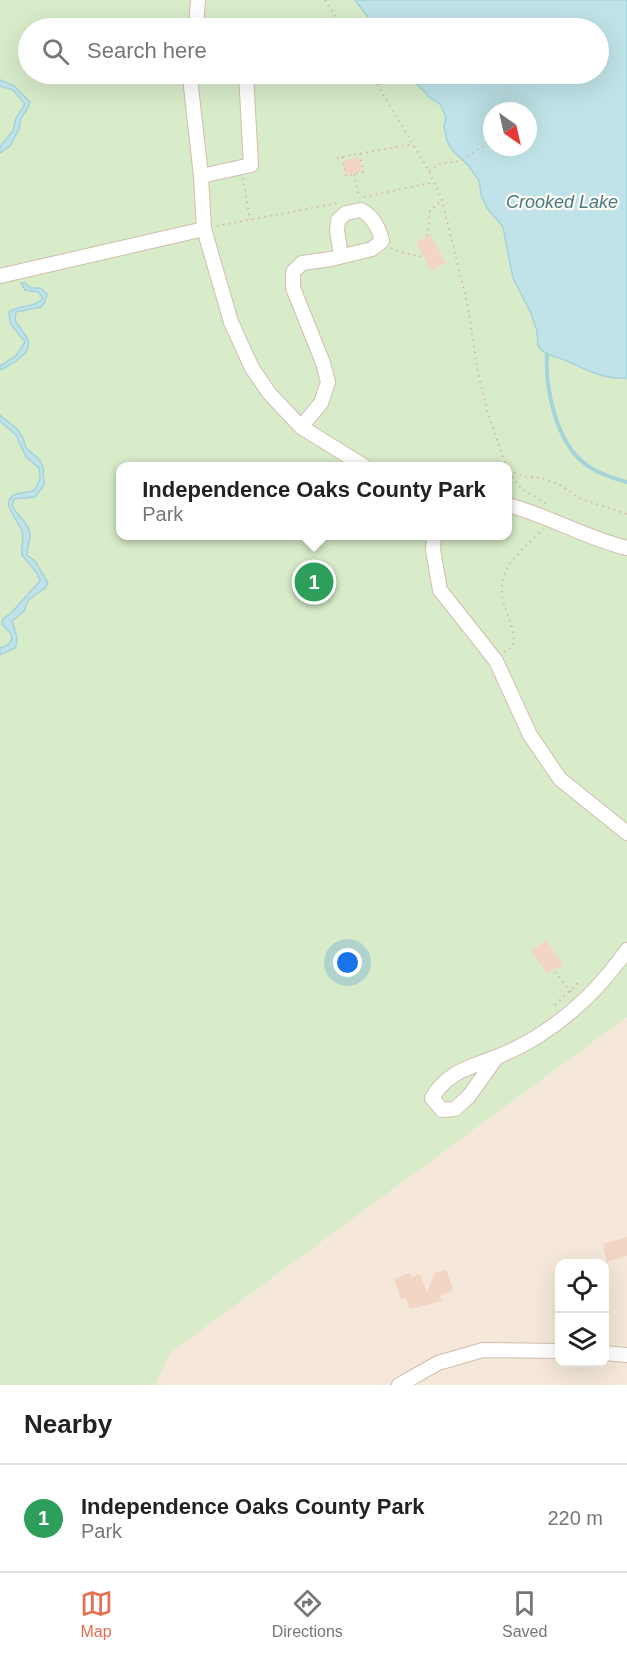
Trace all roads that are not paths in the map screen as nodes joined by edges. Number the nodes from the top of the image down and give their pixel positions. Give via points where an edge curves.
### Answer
1 (198, 0) edge
2 (197, 18) edge
3 (191, 84) edge
4 (246, 84) edge
5 (201, 176) junction
6 (204, 229) junction
7 (341, 256) junction
8 (0, 276) edge
9 (301, 427) junction
10 (358, 462) edge
11 (512, 506) edge
12 (434, 540) edge
13 (627, 548) edge
14 (627, 833) edge
15 (627, 950) edge
16 (497, 1057) junction
17 (555, 1351) edge
18 (609, 1353) edge
19 (627, 1355) edge
20 (399, 1385) edge

1 - 2 street
3 - 5 street
4 - 5 street via 250,165
5 - 6 street
6 - 8 street
6 - 9 street via 231,322 252,368
7 - 7 street via 372,249 382,241 368,214 361,210 346,213 338,220
7 - 9 street via 302,262 293,272 293,288 328,382 321,403
9 - 10 street
11 - 13 street
12 - 14 street via 440,590 494,659 530,735 560,779
15 - 16 street via 580,1004 538,1036
16 - 16 street via 447,1079 432,1098 442,1110 455,1109
17 - 20 street via 483,1350 438,1363
18 - 19 street

